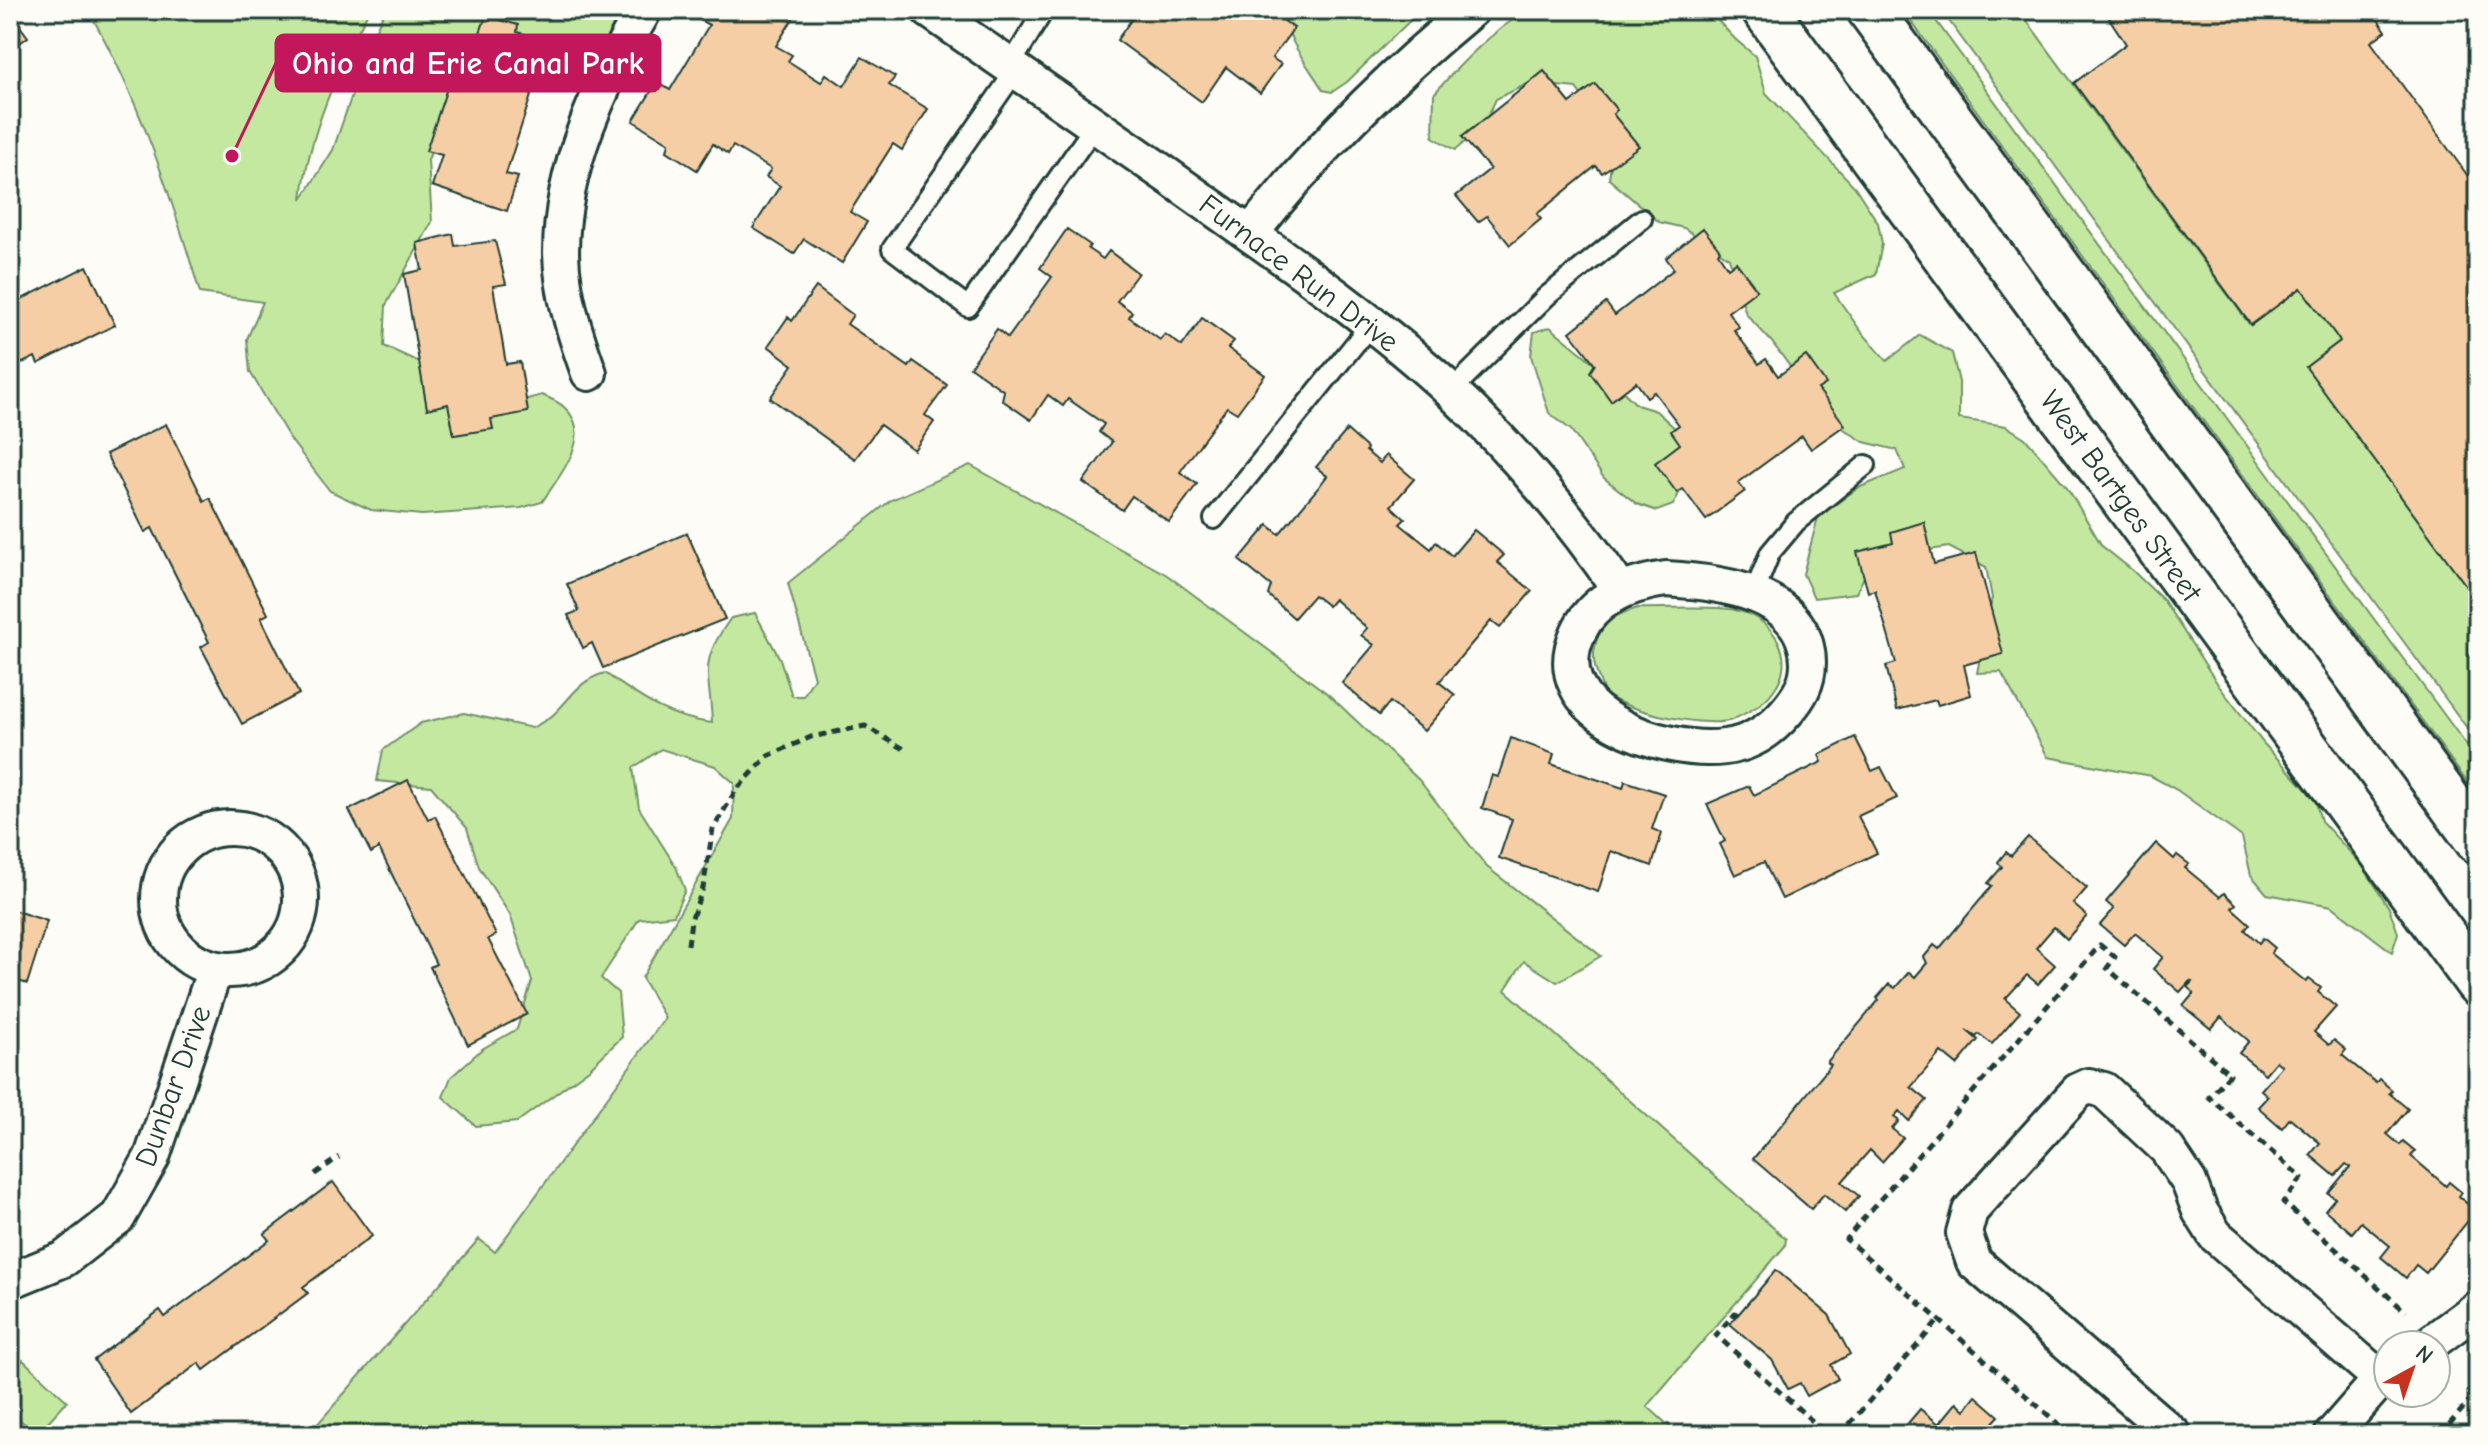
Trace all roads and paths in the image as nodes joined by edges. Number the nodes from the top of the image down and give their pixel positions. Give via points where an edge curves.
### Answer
1 (644, 10) edge
2 (929, 10) edge
3 (1044, 10) edge
4 (1471, 10) edge
5 (1765, 10) edge
6 (1870, 10) edge
7 (1013, 68) junction
8 (1096, 124) junction
9 (1642, 219) dead end
10 (1251, 233) junction
11 (1371, 324) junction
12 (589, 373) dead end
13 (1451, 391) junction
14 (1866, 465) dead end
15 (1214, 519) dead end
16 (1620, 590) junction
17 (1754, 593) junction
18 (904, 749) dead end
19 (2478, 841) edge
20 (688, 945) dead end
21 (215, 969) junction
22 (2478, 983) edge
23 (339, 1157) dead end
24 (315, 1174) dead end
25 (10, 1281) edge
26 (2478, 1308) edge
27 (1738, 1315) dead end
28 (1939, 1320) junction
29 (2418, 1329) edge
30 (2428, 1329) edge
31 (2372, 1365) edge
32 (2372, 1390) edge
33 (2478, 1391) edge
34 (1828, 1435) edge
35 (1840, 1435) edge
36 (2071, 1435) edge
37 (2174, 1435) edge
38 (2332, 1435) edge
39 (2440, 1435) edge

1 - 12 street via 595,102 566,204 561,252 565,294
2 - 7 street, Furnace Run Drive
3 - 7 lane
4 - 10 street via 1347,125
5 - 22 main road, West Bartges Street
6 - 19 main road
7 - 8 street, Furnace Run Drive
7 - 8 lane via 892,249 968,307
8 - 10 street, Furnace Run Drive
9 - 13 lane via 1547,296
10 - 11 street, Furnace Run Drive
11 - 13 street, Furnace Run Drive
11 - 15 lane
13 - 16 street, Furnace Run Drive via 1534,477
14 - 17 lane via 1796,522 1770,553
16 - 17 street via 1666,579
16 - 17 street via 1582,623 1572,646 1569,670 1579,692 1601,716 1623,728 1698,748 1727,747 1758,737 1798,698 1806,680 1805,641 1792,620
18 - 20 path via 865,726 811,737 768,756 736,790 713,829
21 - 21 street, Dunbar Drive via 256,966 278,953 289,941 302,904 300,883 287,856 251,831 207,831 179,852 163,882 159,912 168,935 179,950
21 - 25 street, Dunbar Drive via 152,1157 118,1217 64,1259
23 - 24 path
26 - 30 street
27 - 34 path via 1716,1335
28 - 29 path via 1846,1239 2100,945 2115,957 2107,968 2230,1074 2209,1097 2302,1178 2283,1202
28 - 35 path
28 - 36 path
31 - 37 street via 2215,1235 2167,1149 2104,1090 2089,1086 2078,1091 1970,1211 1964,1233 1974,1262
32 - 38 street
33 - 39 path

